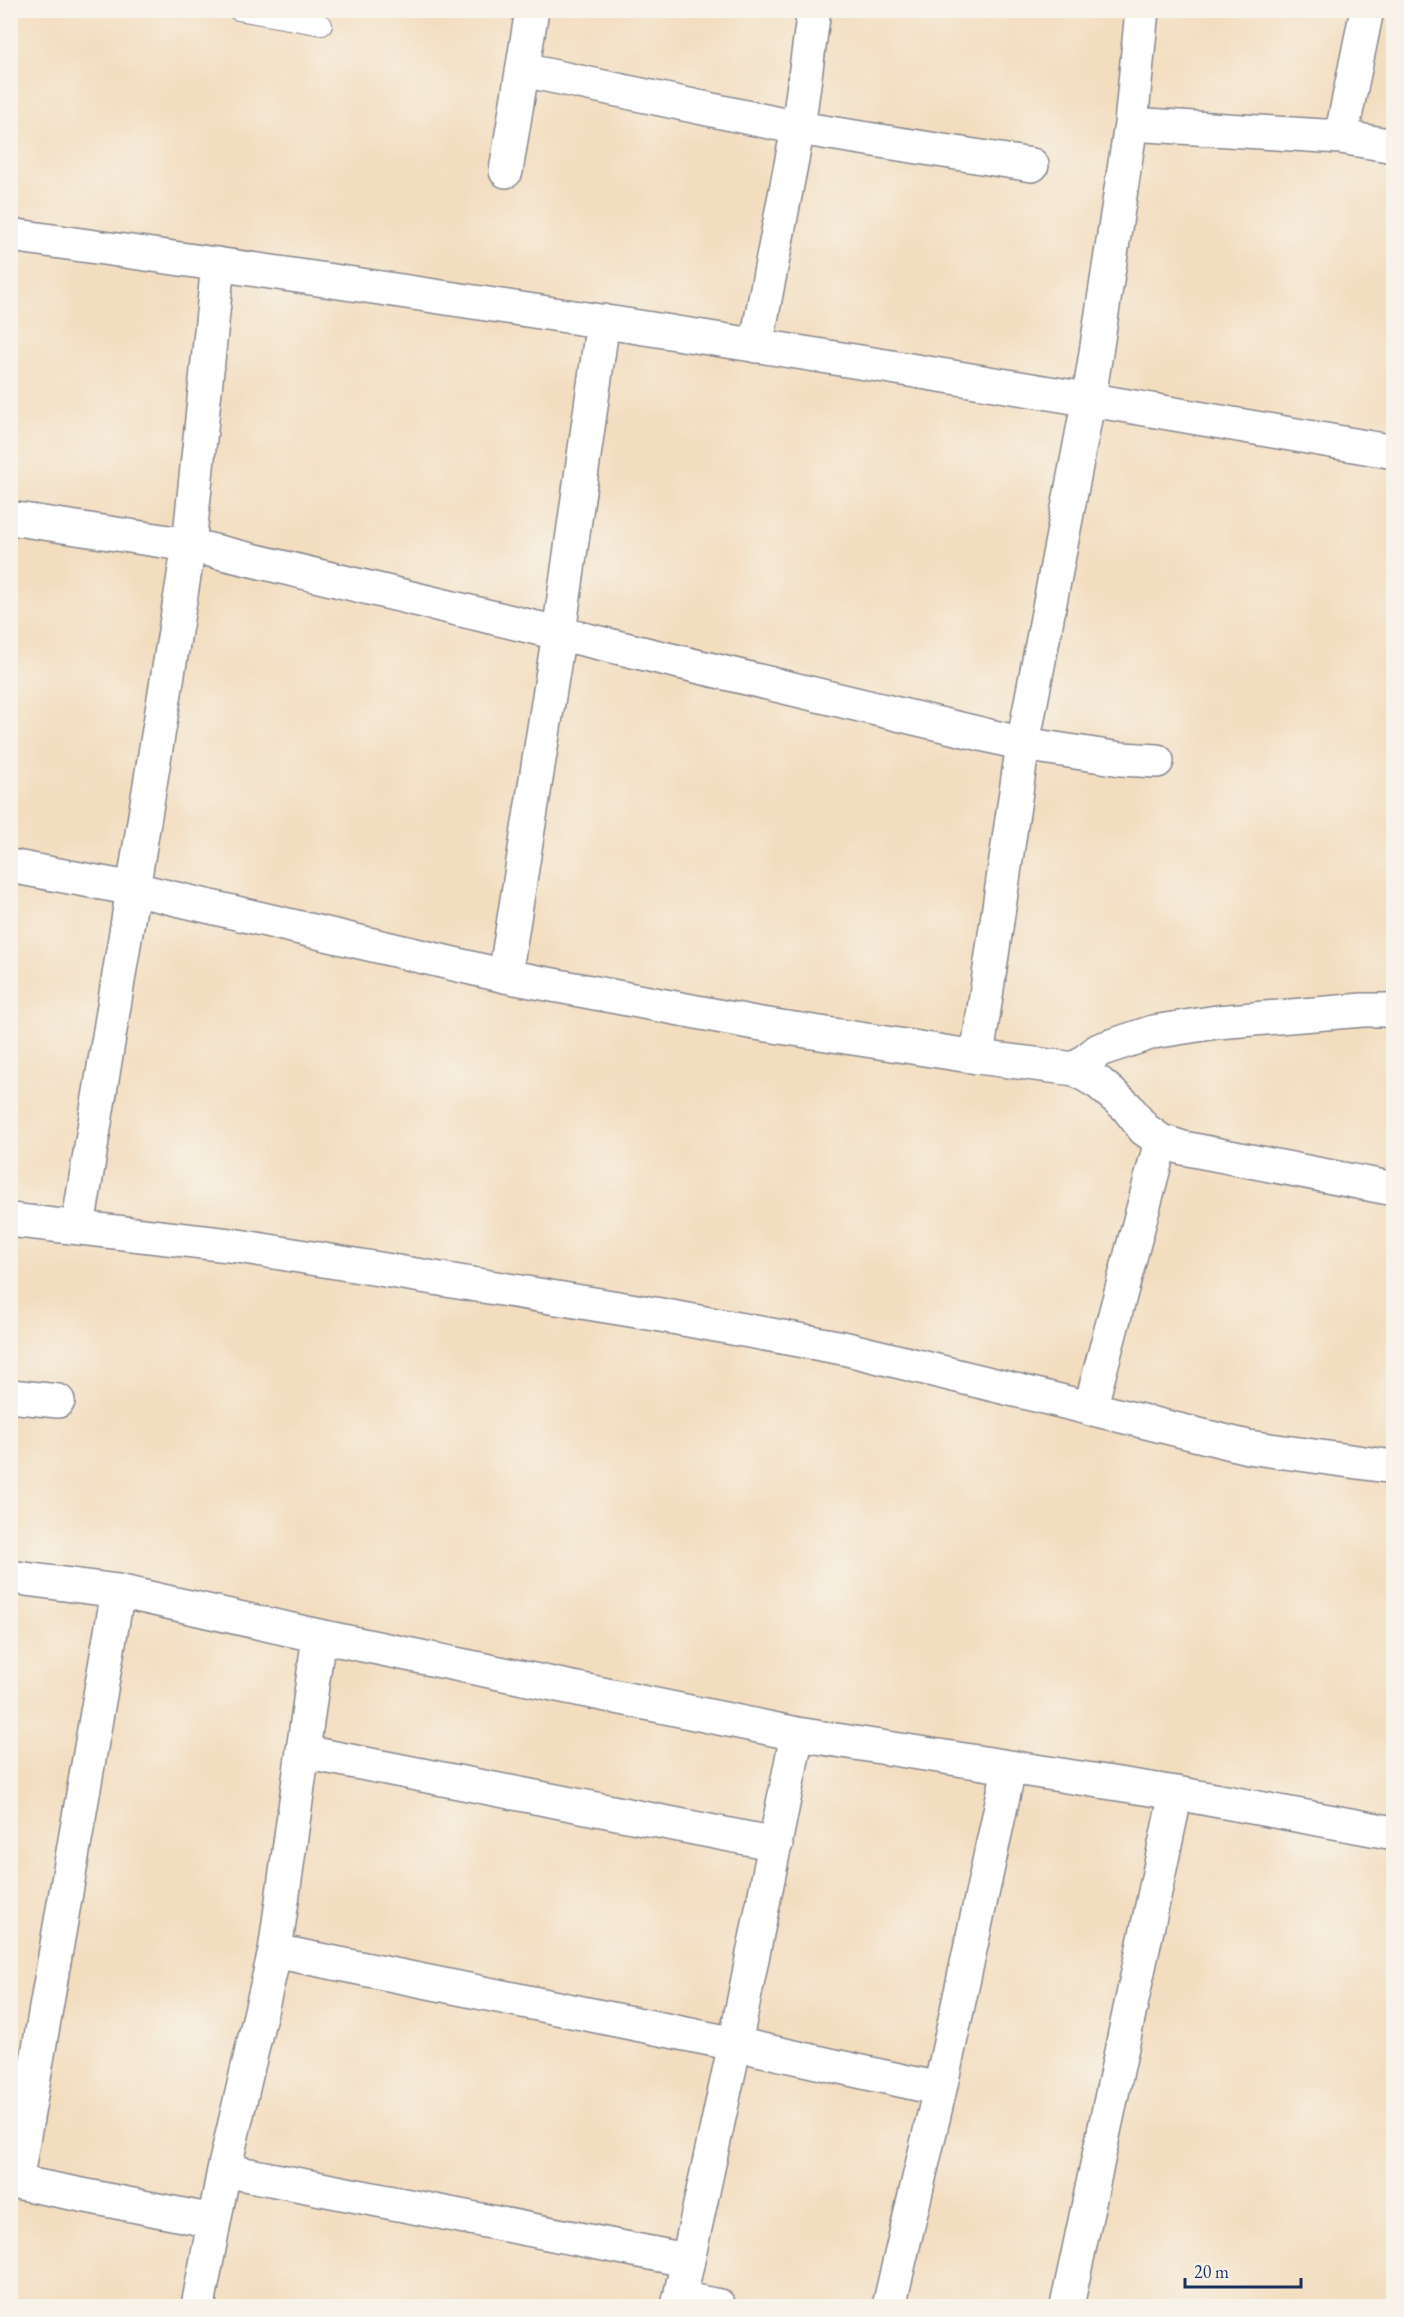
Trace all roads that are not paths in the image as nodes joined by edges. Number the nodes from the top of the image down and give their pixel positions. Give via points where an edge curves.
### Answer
1 (238, 10) edge
2 (532, 10) edge
3 (814, 10) edge
4 (1142, 10) edge
5 (1367, 10) edge
6 (322, 25) dead end
7 (523, 70) junction
8 (1131, 124) junction
9 (798, 129) junction
10 (1341, 137) junction
11 (1394, 146) edge
12 (1032, 165) dead end
13 (506, 171) dead end
14 (10, 235) edge
15 (218, 264) junction
16 (603, 321) junction
17 (756, 346) junction
18 (1089, 398) junction
19 (1394, 452) edge
20 (10, 518) edge
21 (189, 545) junction
22 (559, 633) junction
23 (1023, 744) junction
24 (1157, 761) dead end
25 (10, 866) edge
26 (134, 889) junction
27 (506, 976) junction
28 (1394, 1010) edge
29 (977, 1057) junction
30 (1075, 1069) junction
31 (1161, 1141) junction
32 (1394, 1189) edge
33 (10, 1220) edge
34 (78, 1227) junction
35 (10, 1396) edge
36 (58, 1401) dead end
37 (1090, 1409) junction
38 (1394, 1467) edge
39 (10, 1577) edge
40 (118, 1590) junction
41 (319, 1636) junction
42 (797, 1734) junction
43 (304, 1752) junction
44 (1009, 1768) junction
45 (1176, 1794) junction
46 (1394, 1833) edge
47 (776, 1844) junction
48 (275, 1952) junction
49 (735, 2044) junction
50 (940, 2089) junction
51 (224, 2170) junction
52 (213, 2221) junction
53 (686, 2260) junction
54 (679, 2302) edge
55 (198, 2307) edge
56 (719, 2307) edge
57 (890, 2307) edge
58 (1067, 2307) edge

1 - 6 lane
2 - 7 street
3 - 9 street
4 - 8 street
5 - 10 street
7 - 9 street
7 - 13 street
8 - 10 street
8 - 18 street
9 - 12 street
9 - 17 street
10 - 11 street
14 - 15 street
15 - 16 street
15 - 21 street
16 - 17 street
16 - 22 street
17 - 18 street
18 - 19 street
18 - 23 street
20 - 21 street
21 - 22 street
21 - 26 street
22 - 23 street
22 - 27 street
23 - 24 street
23 - 29 street
25 - 26 street
26 - 27 street
26 - 34 street
27 - 29 street via 754,1023
28 - 30 street via 1217,1022 1153,1032 1099,1050
29 - 30 street
30 - 31 street via 1099,1083
31 - 32 street
31 - 37 street
33 - 34 street
34 - 37 street via 238,1246 667,1316 843,1348
35 - 36 street
37 - 38 street via 1248,1447
39 - 40 street
40 - 41 street
40 - 52 street via 16,2182
41 - 42 street
41 - 43 street
42 - 44 street
42 - 47 street
43 - 47 street
43 - 48 street
44 - 45 street
44 - 50 street
45 - 46 street
45 - 58 street
47 - 49 street
48 - 49 street
48 - 51 street
49 - 50 street
49 - 53 street
50 - 57 street
51 - 52 street
51 - 53 street
52 - 55 street
53 - 54 street
54 - 56 street

